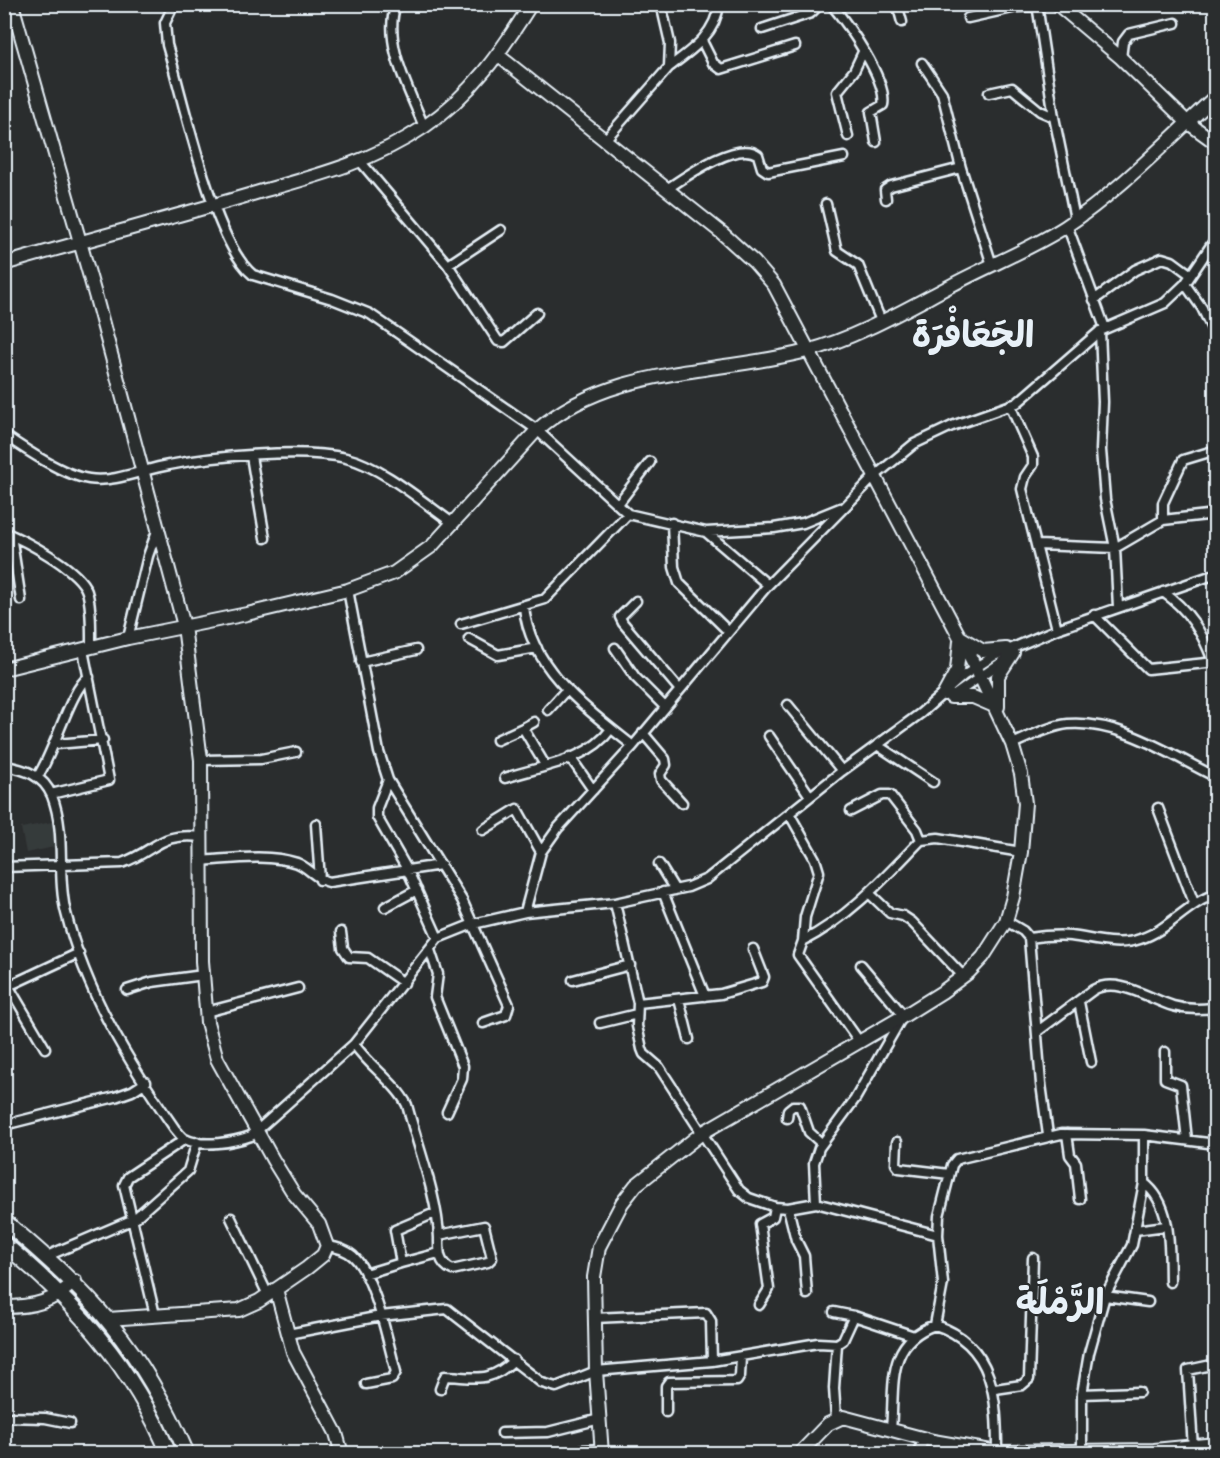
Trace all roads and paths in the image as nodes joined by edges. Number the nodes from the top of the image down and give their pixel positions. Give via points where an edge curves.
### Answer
1 (12, 4) edge
2 (174, 4) edge
3 (396, 4) edge
4 (531, 4) edge
5 (661, 4) edge
6 (718, 4) edge
7 (831, 4) edge
8 (897, 4) edge
9 (1057, 4) edge
10 (818, 5) edge
11 (1037, 5) edge
12 (968, 18) dead end
13 (902, 22) dead end
14 (1175, 23) dead end
15 (762, 29) dead end
16 (702, 40) junction
17 (795, 46) dead end
18 (862, 52) junction
19 (499, 56) junction
20 (1121, 58) junction
21 (922, 63) dead end
22 (669, 67) junction
23 (989, 93) dead end
24 (1215, 96) edge
25 (1054, 117) junction
26 (1191, 121) junction
27 (424, 127) junction
28 (848, 136) dead end
29 (604, 141) junction
30 (876, 142) dead end
31 (1215, 143) edge
32 (844, 157) dead end
33 (360, 161) junction
34 (961, 168) junction
35 (667, 189) junction
36 (886, 199) dead end
37 (826, 204) dead end
38 (214, 206) junction
39 (1071, 222) junction
40 (501, 230) dead end
41 (1215, 237) edge
42 (80, 242) junction
43 (4, 264) edge
44 (448, 265) junction
45 (992, 265) junction
46 (1188, 279) junction
47 (1094, 300) junction
48 (537, 313) dead end
49 (881, 321) junction
50 (1103, 330) junction
51 (1215, 337) edge
52 (808, 351) junction
53 (1010, 405) junction
54 (537, 430) junction
55 (6, 439) edge
56 (1215, 450) edge
57 (250, 456) junction
58 (650, 462) dead end
59 (144, 470) junction
60 (875, 476) junction
61 (618, 504) junction
62 (843, 507) junction
63 (628, 514) junction
64 (1215, 514) edge
65 (1163, 520) junction
66 (672, 523) junction
67 (454, 524) junction
68 (159, 528) junction
69 (706, 531) junction
70 (8, 533) edge
71 (265, 538) dead end
72 (1037, 545) junction
73 (1115, 548) junction
74 (1215, 574) edge
75 (768, 585) junction
76 (348, 590) junction
77 (1163, 592) junction
78 (21, 600) dead end
79 (636, 601) dead end
80 (524, 607) junction
81 (1118, 607) junction
82 (1094, 615) junction
83 (461, 624) dead end
84 (184, 626) junction
85 (1057, 628) junction
86 (728, 631) junction
87 (128, 638) junction
88 (959, 638) junction
89 (469, 639) dead end
90 (87, 648) junction
91 (537, 648) junction
92 (615, 648) dead end
93 (416, 650) dead end
94 (1010, 651) junction
95 (361, 662) junction
96 (1214, 662) edge
97 (4, 669) edge
98 (978, 672) junction
99 (89, 677) junction
100 (567, 689) junction
101 (680, 690) junction
102 (947, 695) junction
103 (788, 705) dead end
104 (665, 707) junction
105 (548, 710) dead end
106 (996, 712) junction
107 (534, 722) dead end
108 (523, 728) junction
109 (611, 729) junction
110 (643, 733) junction
111 (769, 736) dead end
112 (103, 740) junction
113 (497, 740) dead end
114 (56, 744) junction
115 (1012, 744) junction
116 (633, 746) junction
117 (877, 746) junction
118 (296, 752) dead end
119 (570, 757) junction
120 (201, 760) junction
121 (545, 765) junction
122 (4, 766) edge
123 (842, 771) junction
124 (38, 776) junction
125 (1215, 777) edge
126 (505, 778) dead end
127 (388, 780) junction
128 (933, 782) dead end
129 (593, 790) junction
130 (51, 794) junction
131 (810, 796) junction
132 (682, 803) dead end
133 (1158, 808) dead end
134 (851, 811) dead end
135 (790, 816) junction
136 (316, 824) dead end
137 (483, 830) dead end
138 (202, 837) junction
139 (921, 840) junction
140 (541, 852) junction
141 (1021, 852) junction
142 (202, 861) junction
143 (659, 864) dead end
144 (441, 865) junction
145 (60, 866) junction
146 (4, 867) edge
147 (408, 871) junction
148 (320, 880) junction
149 (417, 890) junction
150 (675, 890) junction
151 (663, 892) junction
152 (869, 893) junction
153 (1215, 894) edge
154 (615, 903) junction
155 (1194, 903) junction
156 (385, 908) dead end
157 (525, 912) junction
158 (1005, 921) junction
159 (473, 924) junction
160 (341, 932) dead end
161 (438, 938) junction
162 (1029, 938) junction
163 (803, 941) junction
164 (753, 949) dead end
165 (430, 950) junction
166 (79, 953) junction
167 (630, 965) junction
168 (861, 965) dead end
169 (204, 975) junction
170 (963, 976) junction
171 (573, 980) dead end
172 (404, 982) junction
173 (7, 987) edge
174 (298, 988) dead end
175 (127, 990) dead end
176 (705, 996) junction
177 (679, 999) junction
178 (1079, 1002) junction
179 (638, 1003) junction
180 (1215, 1008) edge
181 (206, 1012) junction
182 (637, 1014) junction
183 (903, 1016) junction
184 (483, 1023) dead end
185 (600, 1023) dead end
186 (1038, 1030) junction
187 (689, 1040) dead end
188 (859, 1041) junction
189 (354, 1044) junction
190 (45, 1048) dead end
191 (1165, 1052) dead end
192 (1090, 1062) dead end
193 (146, 1082) junction
194 (447, 1112) dead end
195 (787, 1118) dead end
196 (4, 1125) edge
197 (257, 1131) junction
198 (702, 1132) junction
199 (1067, 1134) junction
200 (1048, 1135) junction
201 (1144, 1135) junction
202 (185, 1139) junction
203 (1187, 1140) junction
204 (196, 1142) junction
205 (897, 1142) dead end
206 (821, 1143) junction
207 (1215, 1144) edge
208 (949, 1174) junction
209 (1144, 1183) junction
210 (1080, 1199) dead end
211 (816, 1203) junction
212 (775, 1207) junction
213 (788, 1208) junction
214 (435, 1213) junction
215 (231, 1218) dead end
216 (134, 1219) junction
217 (4, 1221) edge
218 (1166, 1226) junction
219 (1135, 1230) junction
220 (439, 1235) junction
221 (938, 1235) junction
222 (4, 1244) edge
223 (327, 1246) junction
224 (439, 1253) junction
225 (47, 1256) junction
226 (1033, 1258) dead end
227 (401, 1263) junction
228 (365, 1274) junction
229 (75, 1281) junction
230 (1170, 1282) dead end
231 (272, 1292) junction
232 (62, 1294) junction
233 (807, 1294) dead end
234 (1105, 1296) junction
235 (1148, 1302) dead end
236 (759, 1305) dead end
237 (4, 1307) edge
238 (834, 1312) dead end
239 (155, 1315) junction
240 (381, 1316) junction
241 (854, 1316) junction
242 (594, 1318) junction
243 (108, 1319) junction
244 (935, 1326) junction
245 (288, 1334) junction
246 (914, 1335) junction
247 (837, 1344) junction
248 (741, 1356) junction
249 (514, 1359) junction
250 (712, 1361) junction
251 (1215, 1364) edge
252 (596, 1371) junction
253 (366, 1384) dead end
254 (440, 1389) dead end
255 (995, 1389) junction
256 (1139, 1392) dead end
257 (1082, 1394) junction
258 (666, 1412) dead end
259 (4, 1417) edge
260 (836, 1418) junction
261 (600, 1419) junction
262 (70, 1423) dead end
263 (891, 1430) junction
264 (502, 1432) dead end
265 (925, 1439) junction
266 (1215, 1444) edge
267 (1194, 1448) junction
268 (602, 1451) edge
269 (997, 1452) junction
270 (1082, 1452) junction
271 (1154, 1452) edge
272 (169, 1454) edge
273 (187, 1454) edge
274 (342, 1454) edge
275 (575, 1454) edge
276 (799, 1454) edge
277 (916, 1454) edge

1 - 42 street
2 - 38 street via 165,23 165,36
3 - 27 street via 392,30 397,55
4 - 19 street
5 - 22 street via 670,43
6 - 16 street via 716,20
7 - 18 street
8 - 13 street
9 - 20 street
10 - 15 street via 811,13
11 - 12 street
11 - 25 street
14 - 20 street via 1129,33
16 - 17 street via 713,63 721,69
16 - 22 street
18 - 28 street via 854,71 837,92
18 - 30 street via 884,99 883,105 872,112
19 - 27 street via 472,86
19 - 29 street
20 - 26 street
21 - 34 street via 942,93
22 - 29 street
23 - 25 street via 1012,88 1040,111
24 - 26 street
25 - 39 street
26 - 31 street
26 - 39 street
27 - 33 street
29 - 35 street
32 - 35 street via 768,172 762,168 758,155 745,150 710,162
33 - 38 street
33 - 44 street
34 - 36 street via 891,186 885,190
34 - 45 street
35 - 52 street via 765,273
37 - 49 street via 837,251 858,265
38 - 42 street
38 - 54 street via 235,255 253,275 370,314
39 - 45 street
39 - 47 street
40 - 44 street
41 - 46 street
42 - 43 street
42 - 59 street
44 - 48 street via 498,341 504,342
45 - 49 street
46 - 47 street via 1172,261 1162,258 1135,270
46 - 50 street via 1172,298 1153,310
46 - 51 street
47 - 50 street
49 - 52 street
50 - 53 street via 1027,396
50 - 73 street via 1101,450
52 - 54 street via 603,390 556,414
52 - 60 street
53 - 60 street via 914,444
53 - 72 street via 1033,458 1034,465 1022,489
54 - 61 street
54 - 67 street
55 - 59 street via 87,479
56 - 65 street via 1183,460 1163,503
57 - 59 street
57 - 67 street via 317,455 364,464
57 - 71 street
58 - 61 street
59 - 68 street
60 - 62 street
60 - 88 street
61 - 63 street
62 - 69 street via 803,523
62 - 75 street
63 - 66 street
63 - 80 street via 558,588 545,599
64 - 65 street
65 - 73 street
66 - 69 street
66 - 86 street via 674,567 679,583
67 - 76 street via 432,546 394,573
68 - 84 street
68 - 87 street
69 - 75 street
70 - 78 street
70 - 90 street via 84,585
72 - 73 street
72 - 85 street
73 - 81 street
74 - 77 street
75 - 86 street
76 - 84 street
76 - 95 street
77 - 81 street
77 - 96 street via 1189,614
79 - 101 street via 620,617
80 - 83 street
80 - 91 street via 528,630
81 - 82 street
82 - 85 street
82 - 96 street via 1148,669
84 - 87 street
84 - 120 street
85 - 94 street
86 - 101 street
87 - 90 street
88 - 94 street via 983,651
88 - 98 street
88 - 102 street via 957,670
89 - 91 street via 498,655
90 - 97 street
90 - 99 street
91 - 100 street
92 - 104 street via 635,677
93 - 95 street
94 - 98 street
94 - 106 street via 998,676
95 - 127 street
98 - 102 street
98 - 106 street
99 - 112 street
99 - 114 street via 75,692
100 - 105 street
100 - 109 street
101 - 104 street
102 - 106 street via 973,697
102 - 117 street
103 - 123 street
104 - 110 street
106 - 115 street
107 - 108 street
108 - 113 street
108 - 121 street
109 - 116 street
109 - 119 street via 586,752
110 - 116 street
110 - 132 street via 665,759 661,780
111 - 131 street
112 - 114 street
112 - 130 street via 108,781
114 - 124 street
115 - 125 street via 1066,724 1090,724 1122,732
115 - 141 street via 1025,803
116 - 129 street
117 - 123 street
117 - 128 street
118 - 120 street via 261,759
119 - 121 street
119 - 129 street
120 - 138 street
121 - 126 street
122 - 124 street
123 - 131 street
124 - 130 street
127 - 144 street
127 - 147 street via 377,817
129 - 140 street
130 - 145 street via 61,836
131 - 135 street
133 - 155 street
134 - 139 street via 882,795 890,795
135 - 150 street via 707,879
135 - 163 street via 819,872 805,917
136 - 148 street
137 - 140 street via 517,809
138 - 142 street
138 - 145 street via 164,839 139,857 122,863
139 - 141 street via 938,838
139 - 152 street
140 - 157 street
141 - 158 street
142 - 148 street via 278,859 298,863
142 - 169 street
143 - 150 street
144 - 147 street
144 - 159 street
145 - 146 street
145 - 166 street via 66,914
147 - 148 street via 342,882
147 - 149 street
149 - 156 street
149 - 161 street
150 - 151 street
151 - 154 street
151 - 176 street
152 - 163 street
152 - 170 street via 890,913 912,922
153 - 155 street
154 - 157 street
154 - 167 street
155 - 162 street via 1153,934 1138,940
157 - 159 street
158 - 162 street
158 - 170 street via 983,957
159 - 161 street
159 - 184 street via 509,1005 506,1016
160 - 172 street via 349,957 368,958
161 - 165 street
162 - 186 street
163 - 188 street via 798,955 803,964
164 - 176 street via 764,977 762,982
165 - 172 street
165 - 194 street via 438,974 435,997 463,1066 462,1079
166 - 173 street
166 - 193 street via 110,1027
167 - 171 street
167 - 179 street
168 - 183 street
169 - 175 street via 152,982
169 - 181 street
170 - 183 street
172 - 189 street
173 - 190 street
174 - 181 street
176 - 177 street
177 - 179 street
177 - 187 street
178 - 180 street via 1096,988 1109,987 1132,990 1175,1007
178 - 186 street
178 - 192 street
179 - 182 street
181 - 197 street via 217,1059
182 - 185 street
182 - 198 street via 644,1054 659,1067
183 - 188 street
183 - 206 street via 855,1099
186 - 200 street
188 - 198 street
189 - 197 street
189 - 214 street via 402,1095
191 - 203 street via 1165,1079 1181,1085
193 - 196 street via 115,1097
193 - 202 street
195 - 206 street via 788,1110 800,1106 809,1132
197 - 204 street via 240,1140
197 - 223 street via 294,1194 319,1224
198 - 212 street via 739,1190
198 - 242 street via 636,1185 610,1221 597,1257
199 - 200 street
199 - 201 street
199 - 210 street via 1070,1155 1076,1163
200 - 208 street via 963,1156 952,1165
201 - 203 street
201 - 209 street
202 - 204 street
202 - 216 street via 125,1180
203 - 207 street
204 - 216 street via 188,1171
205 - 208 street via 899,1168
206 - 211 street via 814,1163
208 - 221 street
209 - 218 street via 1159,1198
209 - 219 street
211 - 213 street
211 - 221 street
212 - 213 street
212 - 236 street via 773,1217 760,1224 769,1289
213 - 233 street via 804,1256
214 - 220 street
214 - 227 street via 395,1230
215 - 231 street
216 - 225 street
216 - 239 street
217 - 225 main road
218 - 219 street
218 - 230 street
219 - 234 street via 1132,1245
220 - 224 street
220 - 224 street via 484,1226 492,1258 452,1270 444,1266
221 - 244 street via 944,1283
222 - 232 main road
223 - 228 street via 351,1254
223 - 231 street via 323,1255
224 - 227 street
225 - 229 main road
226 - 255 street via 1029,1379 1022,1385
227 - 228 street
228 - 240 street
229 - 232 street
229 - 243 main road
231 - 239 street via 231,1312
231 - 245 street
232 - 237 street via 37,1305
232 - 272 main road via 123,1368 147,1404
234 - 235 street
234 - 257 street
238 - 241 street
239 - 243 street
240 - 245 street
240 - 249 street via 447,1309
240 - 253 street via 396,1372 392,1380
241 - 246 street
241 - 247 street via 843,1340
242 - 250 street via 706,1313 711,1321
242 - 252 street
243 - 273 main road via 160,1394
244 - 246 street
244 - 255 street via 951,1331 965,1342 983,1364
245 - 274 street via 302,1372 336,1433
246 - 263 street via 898,1356
247 - 248 street via 818,1343
247 - 260 street
248 - 250 street
248 - 258 street via 737,1381 669,1382
249 - 252 street via 548,1387
249 - 254 street via 485,1378 445,1377
250 - 252 street
251 - 267 street via 1188,1370
252 - 261 street
255 - 269 street
256 - 257 street
257 - 270 street
259 - 262 street
260 - 263 street
260 - 276 street
261 - 264 street via 549,1432
261 - 268 street
263 - 265 street
265 - 269 street
265 - 277 street
266 - 267 street
267 - 271 street
268 - 275 street via 582,1450
269 - 270 street
270 - 271 street

